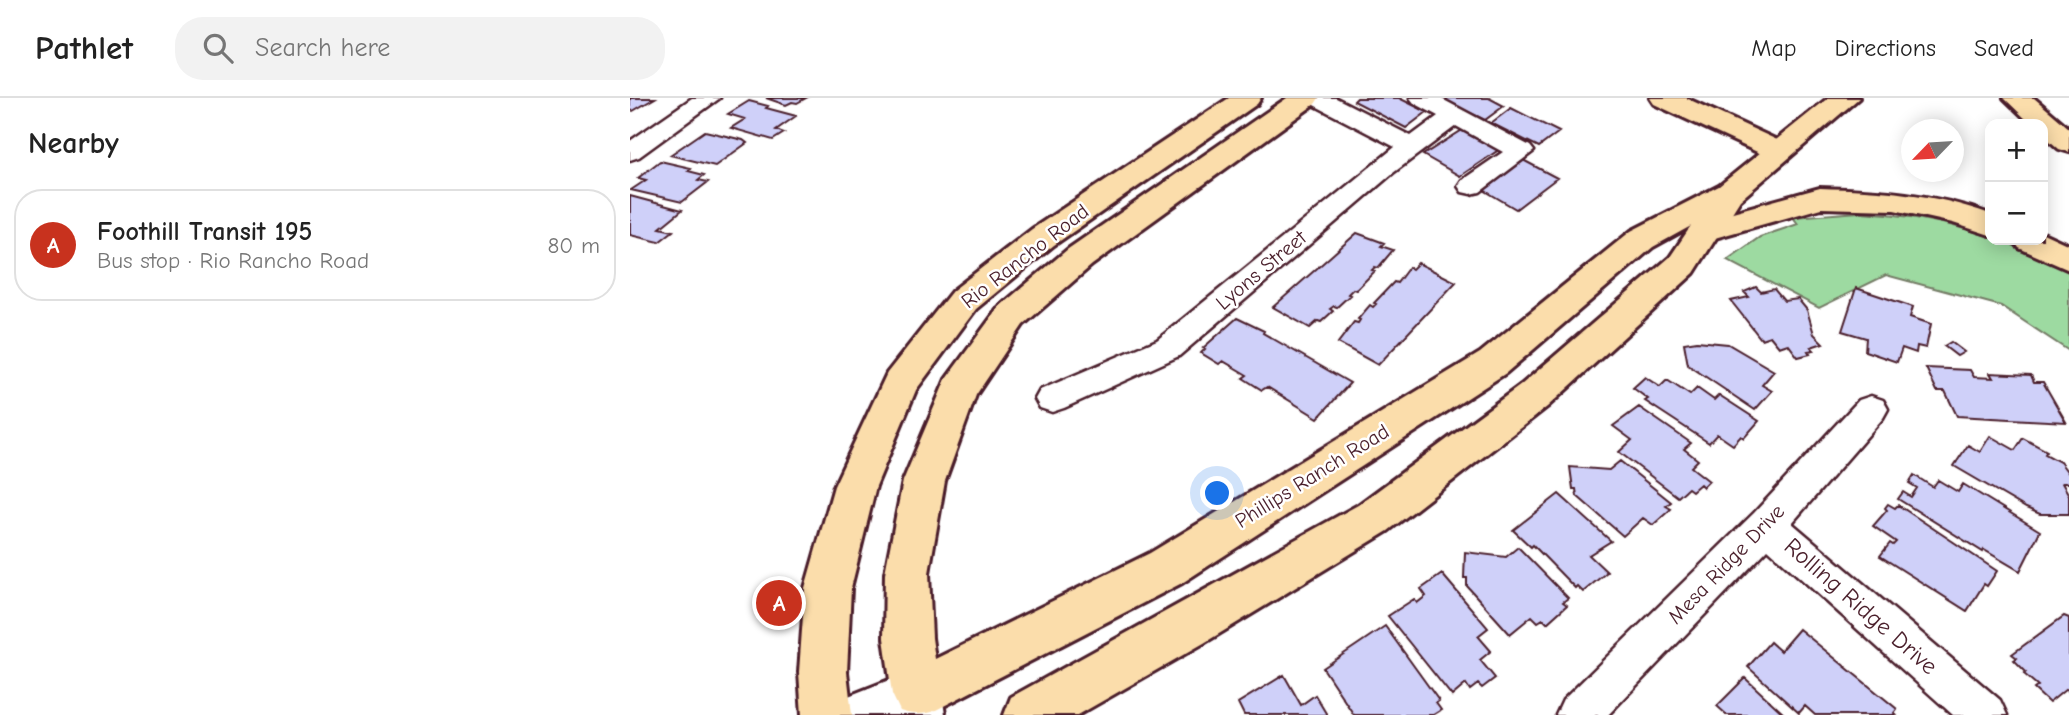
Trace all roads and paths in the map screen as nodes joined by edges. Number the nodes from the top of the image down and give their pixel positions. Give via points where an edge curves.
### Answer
1 (709, 98) edge
2 (1247, 98) edge
3 (1305, 98) edge
4 (1318, 98) edge
5 (1422, 98) edge
6 (1664, 98) edge
7 (1846, 98) edge
8 (2004, 98) edge
9 (2018, 98) edge
10 (2040, 98) edge
11 (1455, 115) junction
12 (2064, 132) edge
13 (1411, 146) junction
14 (1778, 151) junction
15 (630, 152) edge
16 (1471, 186) dead end
17 (1730, 192) junction
18 (1985, 223) edge
19 (1704, 230) junction
20 (2040, 245) edge
21 (2069, 259) edge
22 (1052, 399) dead end
23 (1871, 410) dead end
24 (1767, 525) junction
25 (918, 704) edge
26 (827, 715) edge
27 (864, 715) edge
28 (1029, 715) edge
29 (1578, 715) edge
30 (1985, 715) edge

1 - 15 street
2 - 26 main road, Rio Rancho Road via 1042,237 964,300 900,383 855,486 828,588 823,672
3 - 25 main road, Rio Rancho Road via 1070,265 1011,316 959,390 924,481 907,573 908,638
4 - 13 street
5 - 11 street
6 - 14 main road
7 - 14 main road, Phillips Ranch Road
8 - 12 main road
9 - 12 main road
10 - 12 main road
11 - 13 street, Lyons Street
11 - 16 street via 1521,151
13 - 22 street, Lyons Street via 1168,348
14 - 17 main road, Phillips Ranch Road
17 - 19 main road, Phillips Ranch Road
17 - 25 main road, Phillips Ranch Road via 1642,239 1493,363 1166,568
18 - 19 main road via 1894,200 1820,198
19 - 28 main road, Phillips Ranch Road via 1682,265 1534,396 1373,518
20 - 21 main road
23 - 24 street, Mesa Ridge Drive
24 - 29 street, Mesa Ridge Drive
24 - 30 street, Rolling Ridge Drive
25 - 27 main road, Phillips Ranch Road

